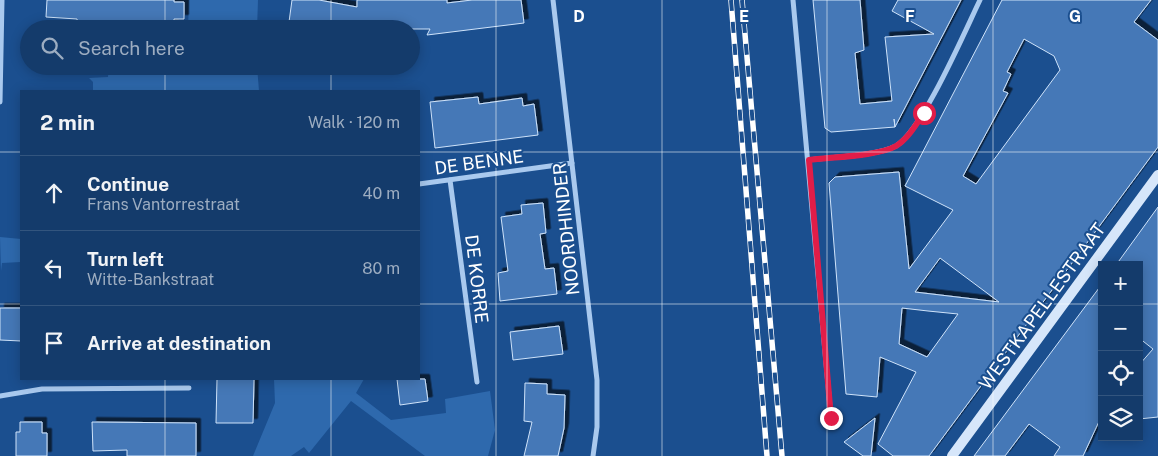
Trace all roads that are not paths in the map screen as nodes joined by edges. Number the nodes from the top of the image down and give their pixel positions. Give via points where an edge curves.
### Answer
1 (2, 0) edge
2 (553, 0) edge
3 (793, 0) edge
4 (980, 0) edge
5 (0, 102) edge
6 (809, 160) junction
7 (572, 163) junction
8 (1158, 175) edge
9 (450, 180) junction
10 (420, 184) edge
11 (476, 382) dead end
12 (189, 388) dead end
13 (0, 396) edge
14 (831, 418) dead end
15 (593, 456) edge
16 (952, 456) edge

1 - 5 street
2 - 7 street, NOORDHINDER
3 - 6 street
4 - 6 street via 924,113 901,142 882,151
6 - 14 street
7 - 9 street, DE BENNE
7 - 15 street, NOORDHINDER via 597,380
8 - 16 street, WESTKAPELLESTRAAT
9 - 10 street, DE BENNE
9 - 11 street, DE KORRE
12 - 13 street via 42,389

